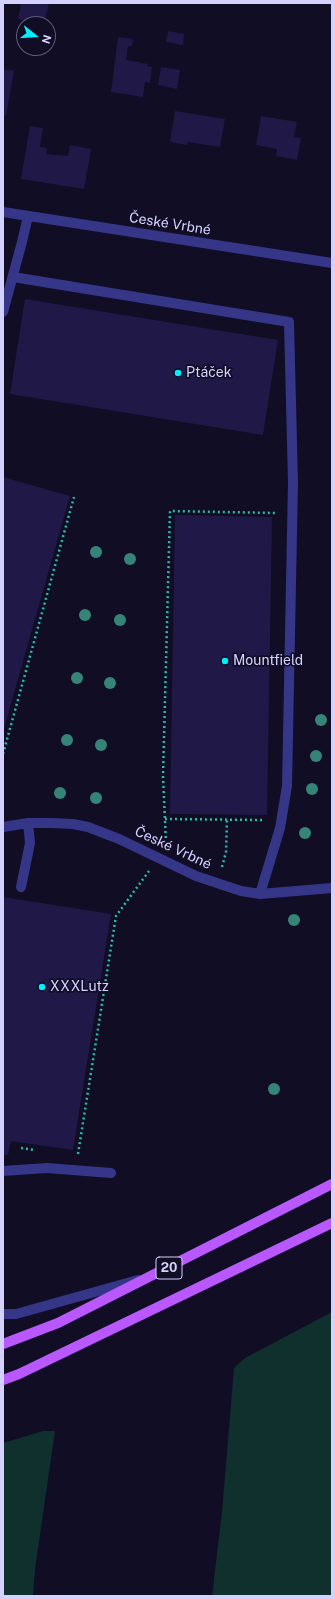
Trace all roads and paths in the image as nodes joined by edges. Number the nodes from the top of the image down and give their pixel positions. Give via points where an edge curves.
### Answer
1 (3, 212) edge
2 (28, 216) junction
3 (332, 263) edge
4 (13, 277) junction
5 (3, 312) edge
6 (74, 497) dead end
7 (292, 513) junction
8 (3, 754) edge
9 (165, 819) junction
10 (227, 820) junction
11 (270, 820) dead end
12 (28, 823) junction
13 (3, 827) edge
14 (162, 848) dead end
15 (221, 868) dead end
16 (150, 871) dead end
17 (21, 887) dead end
18 (332, 888) edge
19 (260, 894) junction
20 (21, 1148) dead end
21 (42, 1152) dead end
22 (77, 1158) dead end
23 (3, 1171) edge
24 (111, 1173) dead end
25 (332, 1184) edge
26 (332, 1224) edge
27 (155, 1275) junction
28 (3, 1314) edge
29 (3, 1344) edge
30 (3, 1380) edge

1 - 2 street, České Vrbné
2 - 3 street, České Vrbné
2 - 4 street
4 - 5 street
4 - 7 street via 288,322
6 - 8 path
7 - 9 path via 170,511 163,776
7 - 19 street via 287,786 280,828
9 - 10 path
9 - 14 path via 166,845
10 - 11 path
10 - 15 path via 226,852
12 - 13 street, České Vrbné
12 - 17 street via 30,843
12 - 19 street, České Vrbné via 88,827 196,876 241,891
16 - 22 path via 116,916
18 - 19 street, České Vrbné
20 - 21 path
23 - 24 street via 47,1168
25 - 27 main road, 20
26 - 30 main road, 20
27 - 28 street via 16,1314
27 - 29 main road, 20 via 58,1323

